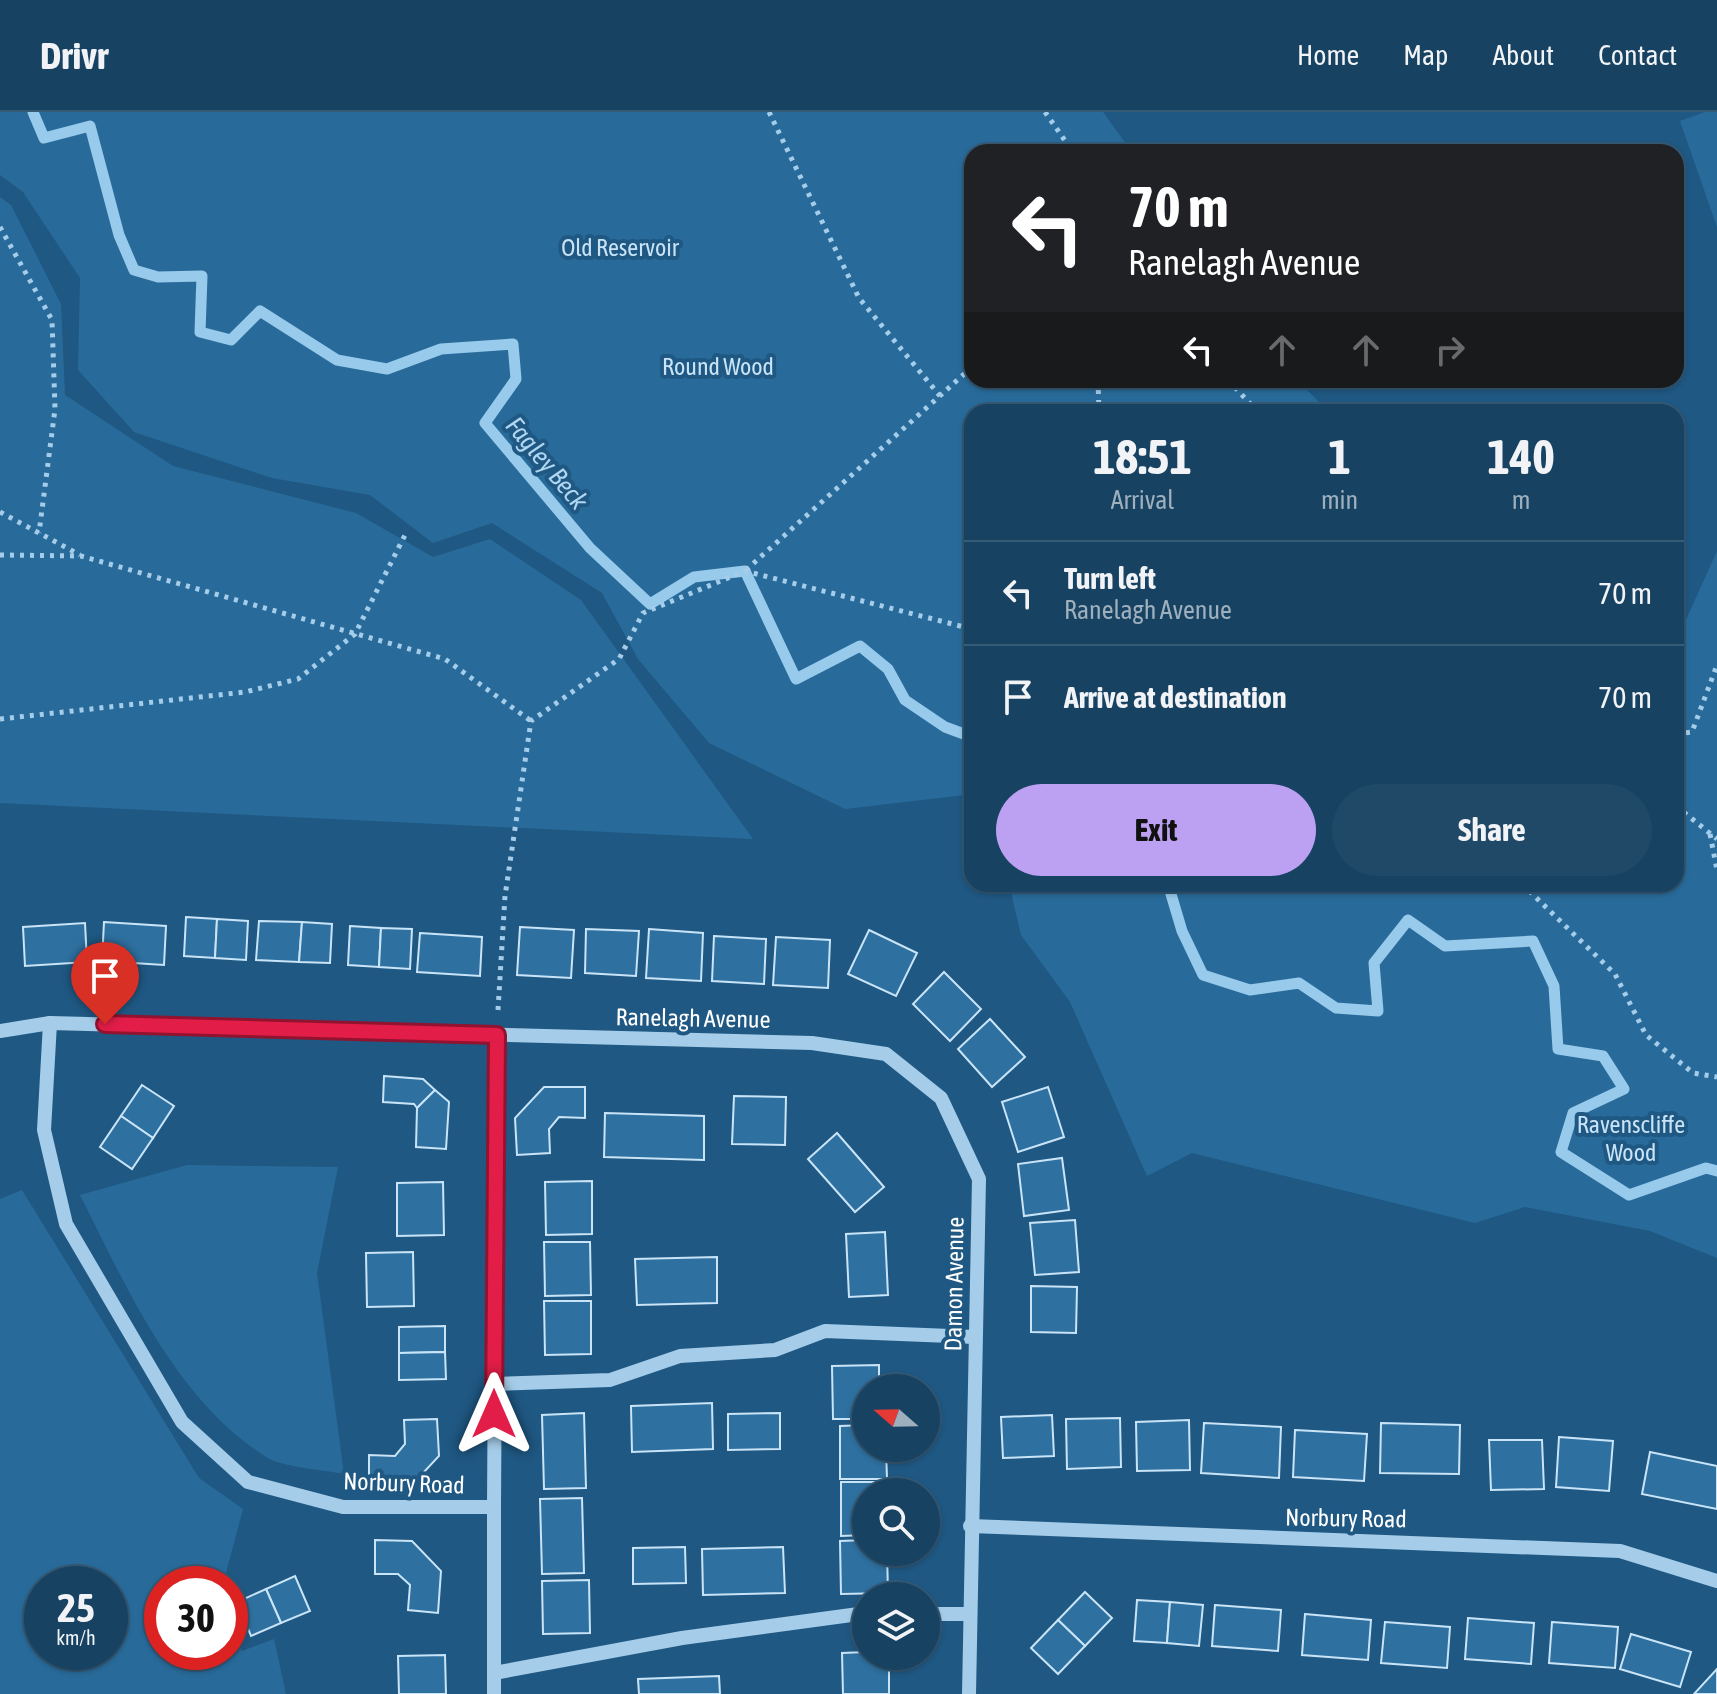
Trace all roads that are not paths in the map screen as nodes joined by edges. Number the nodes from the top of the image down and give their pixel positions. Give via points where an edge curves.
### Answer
1 (50, 1023) junction
2 (0, 1031) edge
3 (497, 1035) junction
4 (886, 1054) joint
5 (975, 1337) junction
6 (494, 1384) junction
7 (494, 1507) junction
8 (970, 1526) junction
9 (1717, 1581) edge
10 (940, 1614) edge
11 (968, 1614) junction
12 (852, 1615) edge
13 (494, 1673) junction
14 (494, 1694) edge
15 (969, 1694) edge

1 - 2 street, Ranelagh Avenue
1 - 3 street, Ranelagh Avenue
1 - 7 street, Norbury Road via 44,1130 66,1224 182,1422 248,1482 343,1507
3 - 4 street, Ranelagh Avenue via 812,1043
3 - 6 street
4 - 5 street, Damon Avenue via 941,1098 979,1179
5 - 6 street via 825,1331 775,1350 680,1356 610,1380
5 - 8 street, Damon Avenue
6 - 7 street
7 - 13 street, Norbury Road
8 - 9 street, Norbury Road via 1620,1551
8 - 11 street, Damon Avenue
10 - 11 street
11 - 15 street, Damon Avenue
12 - 13 street via 682,1638
13 - 14 street, Norbury Road

